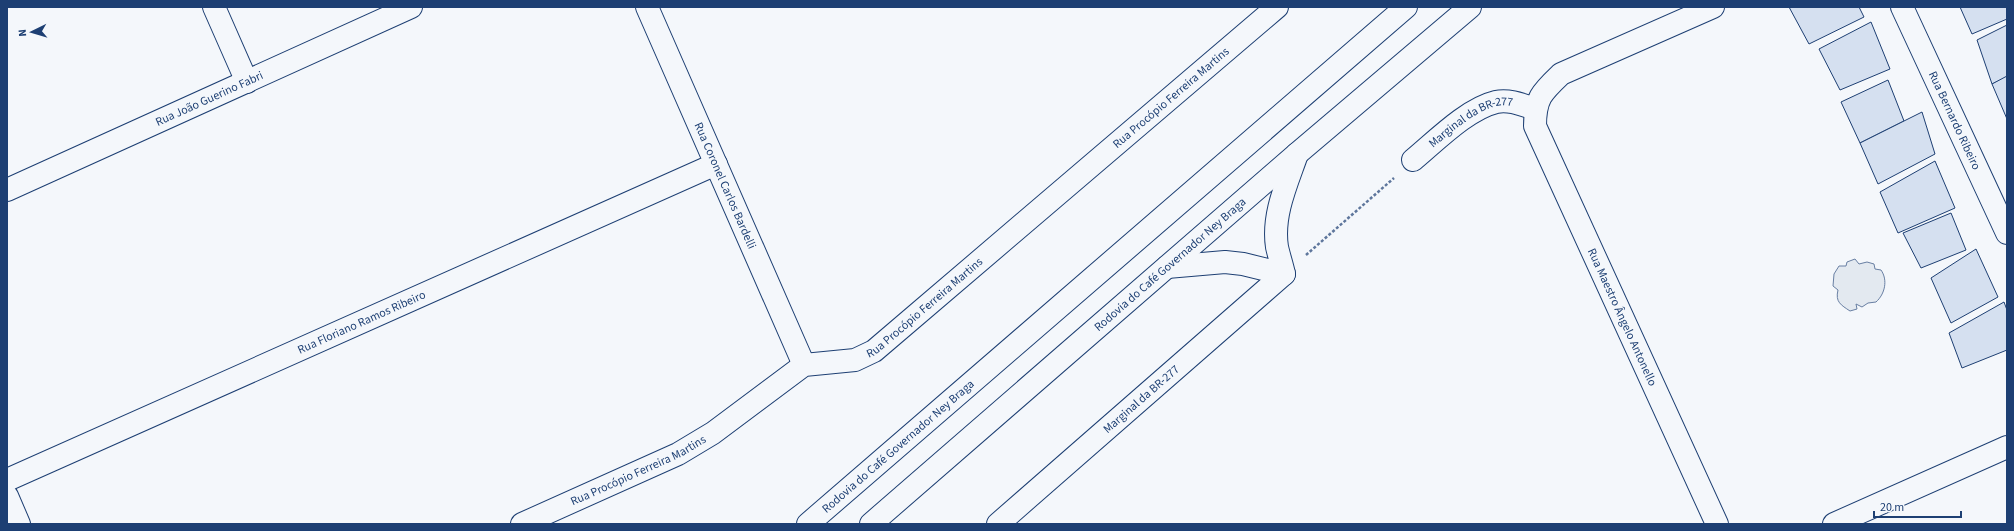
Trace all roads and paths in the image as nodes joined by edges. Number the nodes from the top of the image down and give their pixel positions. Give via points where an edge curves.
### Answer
1 (214, 7) edge
2 (411, 7) edge
3 (647, 7) edge
4 (1277, 7) edge
5 (1406, 7) edge
6 (1470, 7) edge
7 (1713, 7) edge
8 (1902, 7) edge
9 (247, 82) junction
10 (1535, 109) junction
11 (1298, 153) junction
12 (1413, 160) joint
13 (716, 164) junction
14 (7, 190) edge
15 (2007, 233) edge
16 (1167, 267) junction
17 (1284, 274) junction
18 (804, 365) junction
19 (2007, 447) edge
20 (7, 480) edge
21 (7, 496) edge
22 (19, 524) edge
23 (522, 524) edge
24 (808, 524) edge
25 (871, 524) edge
26 (998, 524) edge
27 (1717, 524) edge
28 (1834, 524) edge

1 - 9 main road
2 - 9 main road, Rua João Guerino Fabri
3 - 13 main road, Rua Coronel Carlos Bardelli
4 - 18 main road, Rua Procópio Ferreira Martins via 874,351 855,360
5 - 24 main road, Rodovia do Café Governador Ney Braga
6 - 11 main road, Rodovia do Café Governador Ney Braga
7 - 10 main road via 1561,74 1544,91
8 - 15 main road, Rua Bernardo Ribeiro
9 - 14 main road, Rua João Guerino Fabri
10 - 12 main road, Marginal da BR-277 via 1515,103 1497,102 1480,108
10 - 27 main road, Rua Maestro Ângelo Antonello via 1535,126 1541,142
11 - 16 main road, Rodovia do Café Governador Ney Braga
11 - 17 main road via 1282,196 1276,225 1277,247
12 - 17 path
13 - 18 main road, Rua Coronel Carlos Bardelli
13 - 20 main road, Rua Floriano Ramos Ribeiro
16 - 17 main road via 1225,262
16 - 25 main road, Rodovia do Café Governador Ney Braga
17 - 26 main road, Marginal da BR-277
18 - 23 main road, Rua Procópio Ferreira Martins via 713,433 678,454
19 - 28 main road
21 - 22 main road

